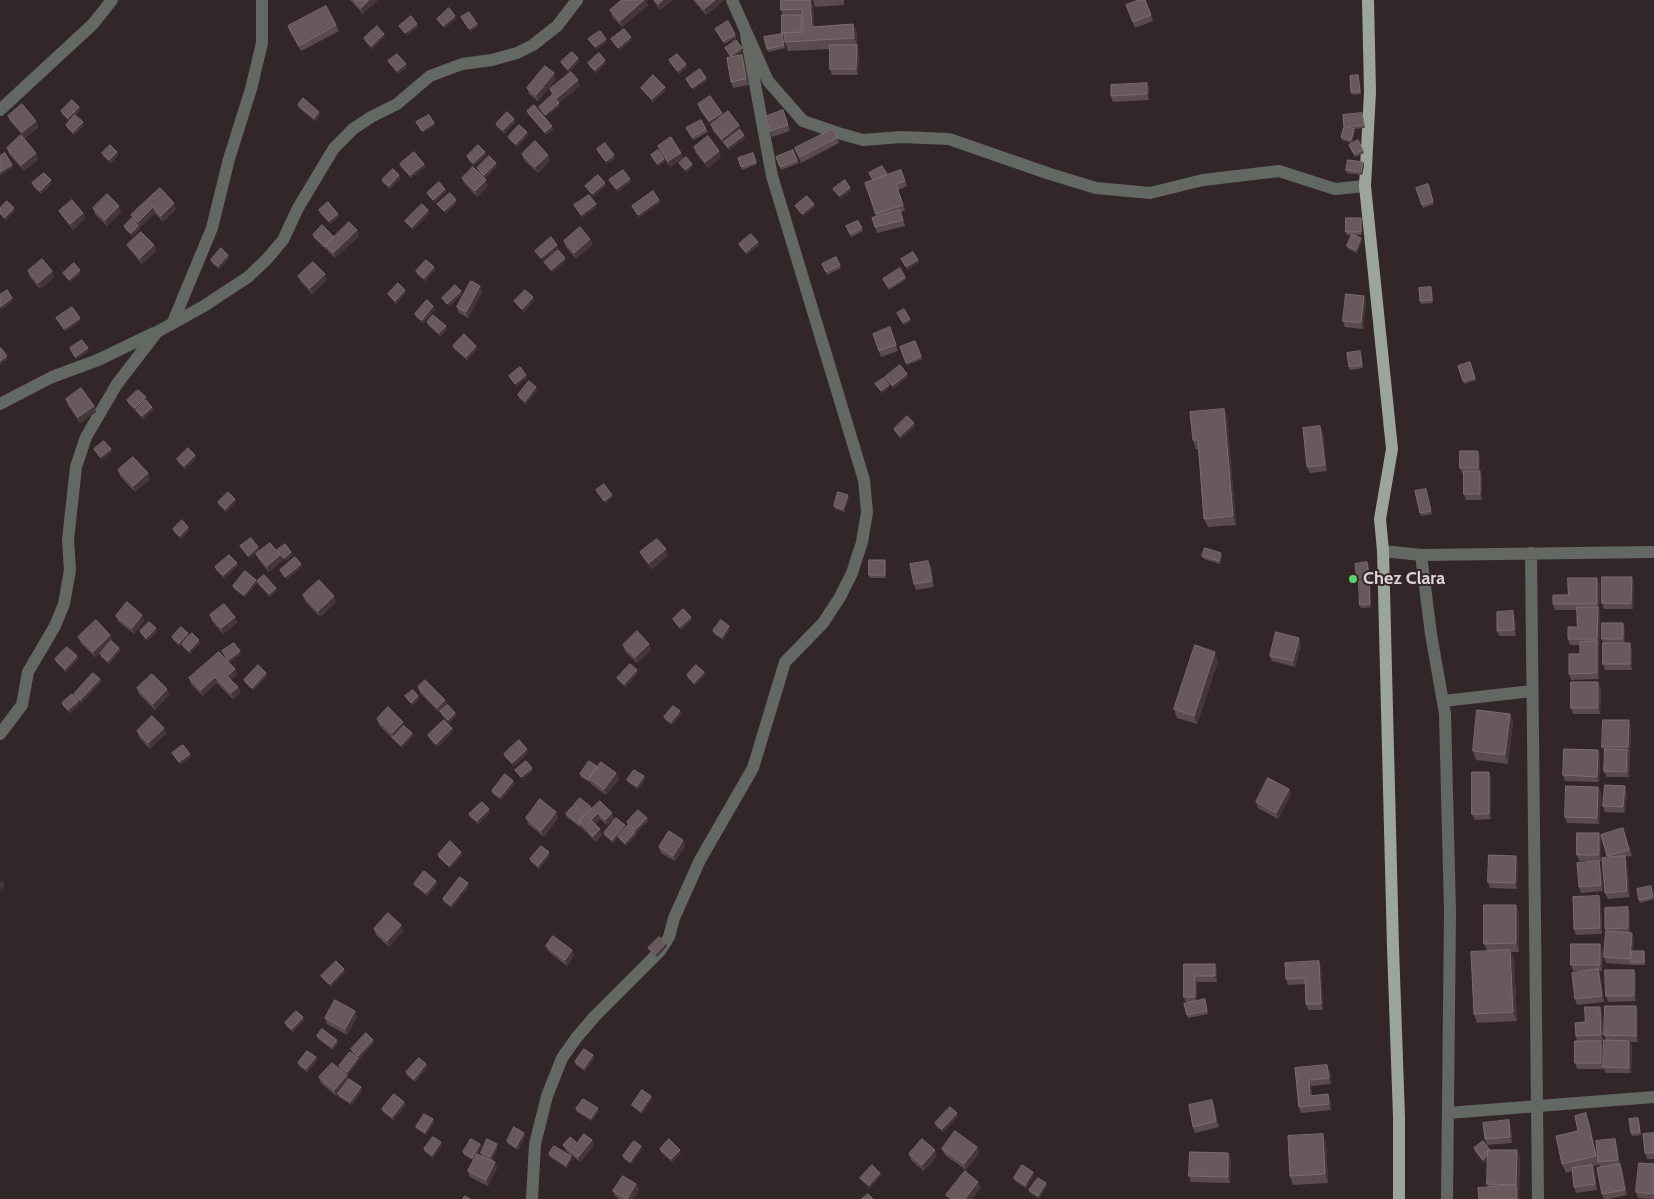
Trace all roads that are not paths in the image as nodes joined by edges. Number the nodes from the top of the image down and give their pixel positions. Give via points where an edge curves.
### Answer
1 (112, 0) edge
2 (262, 0) edge
3 (577, 0) edge
4 (732, 0) edge
5 (1368, 0) edge
6 (746, 35) junction
7 (0, 110) edge
8 (1365, 186) junction
9 (173, 322) junction
10 (157, 332) junction
11 (0, 404) edge
12 (1383, 550) junction
13 (1654, 552) edge
14 (1531, 553) junction
15 (1421, 555) junction
16 (1532, 691) junction
17 (1443, 701) junction
18 (0, 734) edge
19 (1654, 1097) edge
20 (1537, 1106) junction
21 (1448, 1112) junction
22 (532, 1199) edge
23 (1399, 1199) edge
24 (1447, 1199) edge
25 (1538, 1199) edge

1 - 7 street via 93,24
2 - 9 street via 262,43 251,89 212,228
3 - 9 street via 557,26 533,45 517,53 462,64 430,76 397,104 370,116 353,129 334,148 283,240 267,259 248,277
4 - 6 street
5 - 8 main road via 1370,92
6 - 8 street via 768,81 803,121 863,140 901,137 949,139 1096,188 1150,193 1203,180 1279,171 1335,189
6 - 22 street via 772,176 864,480 867,512 862,542 840,597 823,623 786,662 753,768 700,860 669,936 660,951 595,1016 562,1058 547,1096 535,1144
8 - 12 main road via 1392,449 1380,519
9 - 10 street
10 - 11 street via 52,377
10 - 18 street via 117,384 86,437 76,467 68,540 70,570 64,604 28,672 22,705
12 - 15 street
12 - 23 main road
13 - 14 street
14 - 15 street
14 - 16 street
15 - 17 street
16 - 17 street
16 - 20 street
17 - 21 street via 1450,911
19 - 20 street
20 - 21 street
20 - 25 street
21 - 24 street

